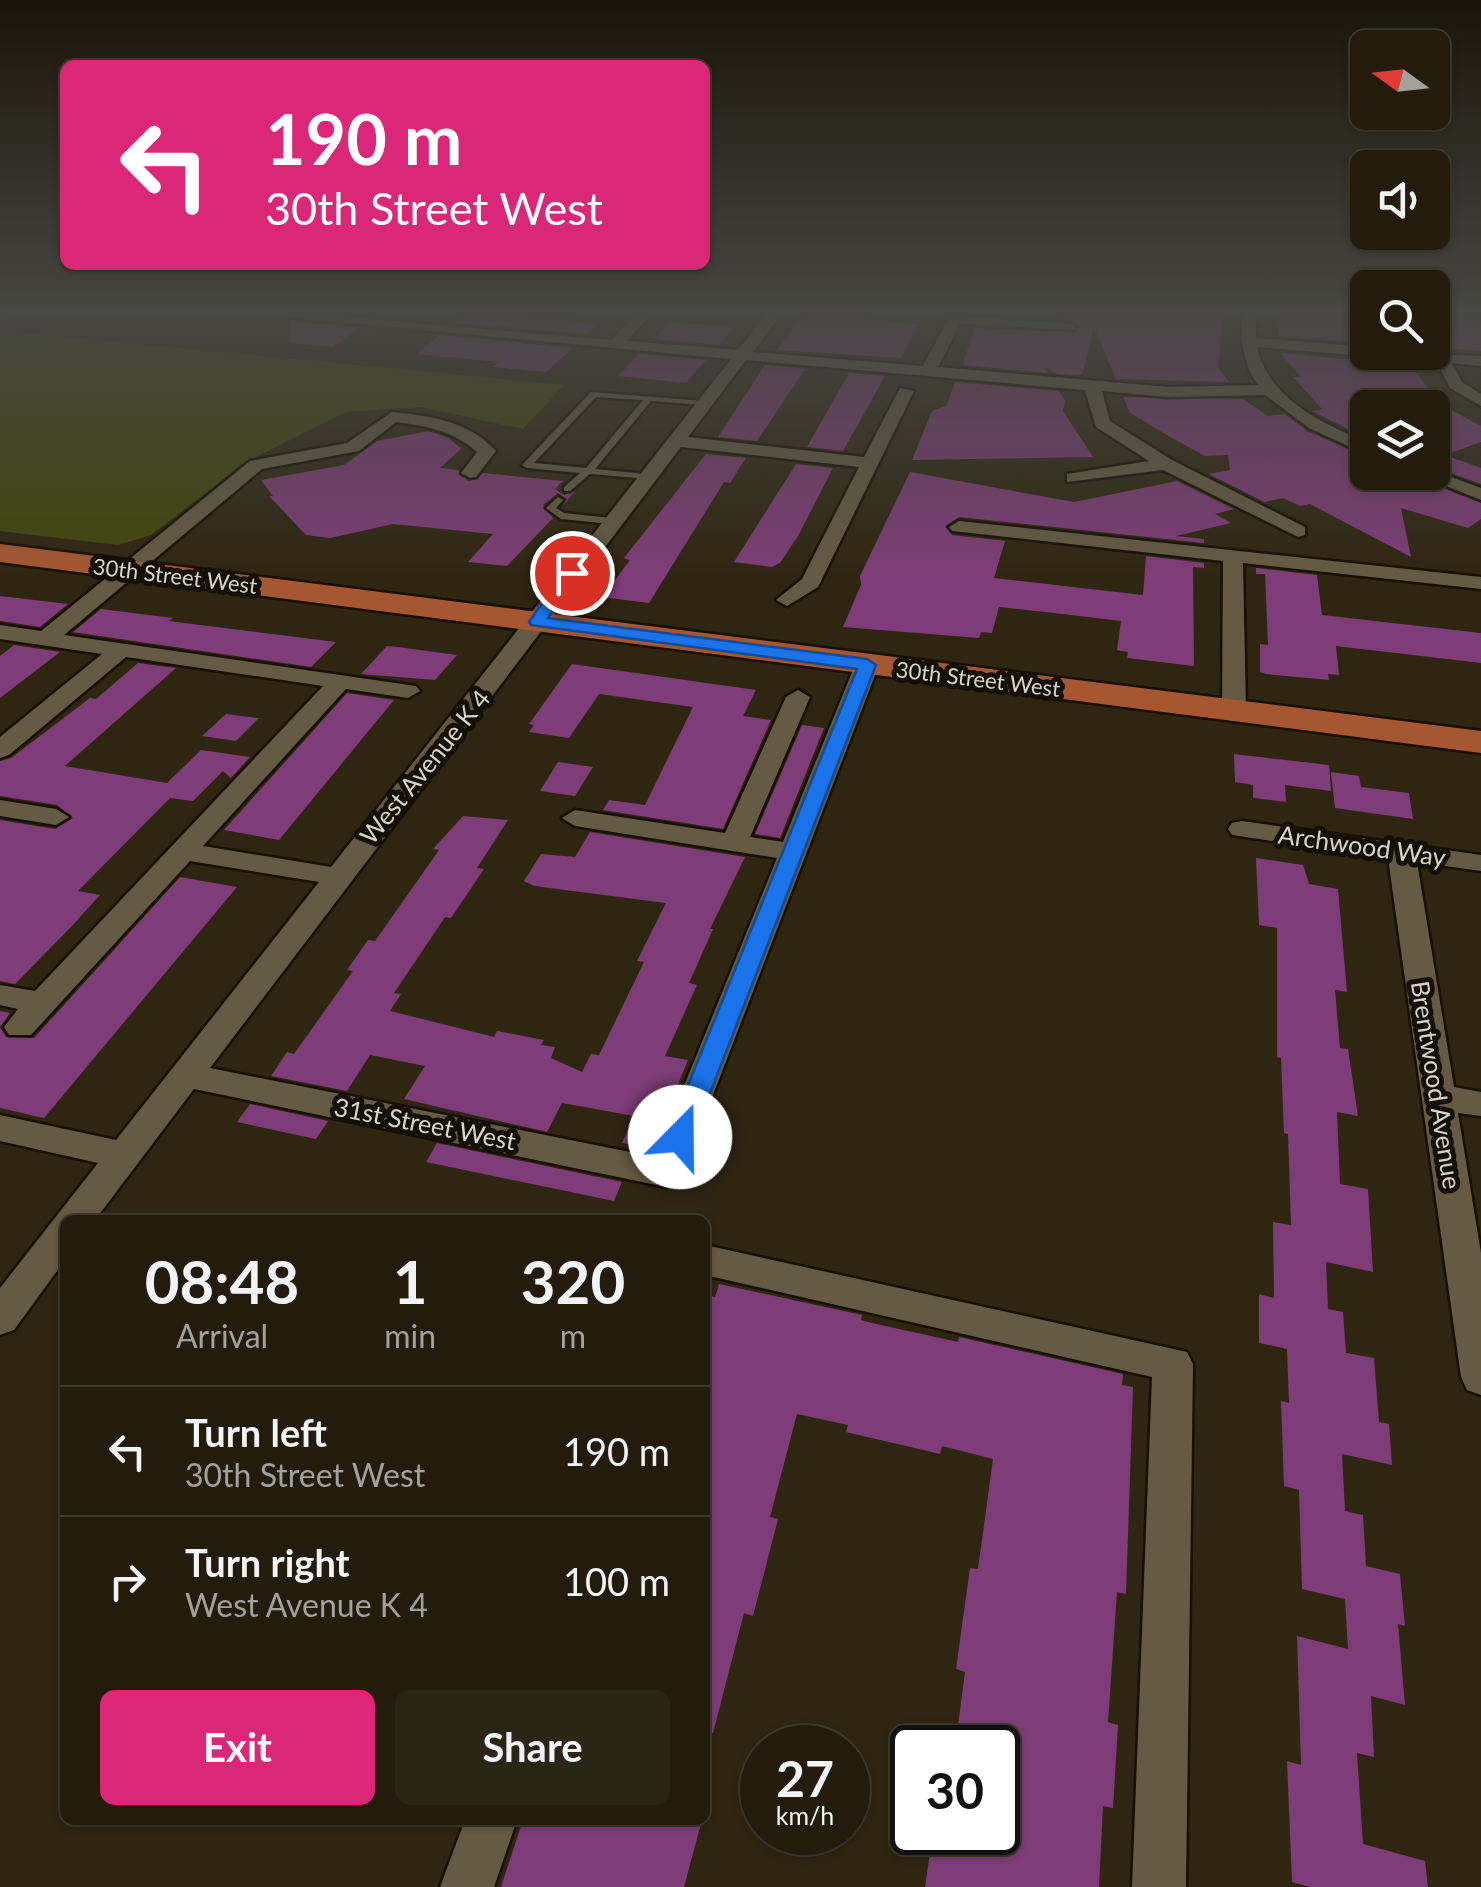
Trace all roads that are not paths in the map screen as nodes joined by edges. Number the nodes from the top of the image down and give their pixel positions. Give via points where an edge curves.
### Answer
1 (587, 401) edge
2 (647, 401) edge
3 (682, 401) edge
4 (901, 401) edge
5 (1096, 401) edge
6 (1286, 401) edge
7 (703, 403) joint
8 (673, 441) junction
9 (1350, 441) edge
10 (870, 463) junction
11 (1166, 464) junction
12 (588, 471) junction
13 (470, 473) dead end
14 (646, 477) junction
15 (1074, 478) dead end
16 (1450, 483) edge
17 (566, 490) dead end
18 (1481, 494) edge
19 (558, 500) dead end
20 (611, 521) junction
21 (959, 527) dead end
22 (1298, 532) dead end
23 (0, 553) edge
24 (1233, 556) junction
25 (126, 569) junction
26 (1481, 583) edge
27 (787, 600) dead end
28 (537, 622) junction
29 (0, 632) edge
30 (45, 638) junction
31 (122, 649) junction
32 (867, 665) junction
33 (341, 680) junction
34 (408, 691) dead end
35 (798, 697) dead end
36 (1234, 711) junction
37 (1481, 742) edge
38 (0, 750) edge
39 (0, 808) edge
40 (56, 817) dead end
41 (575, 818) dead end
42 (1242, 829) dead end
43 (734, 843) junction
44 (182, 852) junction
45 (793, 852) junction
46 (1401, 852) junction
47 (1481, 863) edge
48 (338, 876) junction
49 (0, 995) edge
50 (42, 1003) junction
51 (20, 1027) dead end
52 (185, 1075) junction
53 (1437, 1097) junction
54 (1481, 1104) edge
55 (0, 1128) edge
56 (124, 1155) junction
57 (78, 1215) edge
58 (60, 1239) edge
59 (710, 1261) edge
60 (0, 1318) edge
61 (1481, 1377) edge
62 (489, 1825) edge
63 (467, 1887) edge
64 (1159, 1887) edge

1 - 12 lane via 527,465
2 - 12 lane
3 - 7 lane
4 - 10 street
5 - 11 street via 1102,422
6 - 9 street
7 - 8 street, West Avenue K 4
8 - 10 street
8 - 14 street, West Avenue K 4
10 - 27 street via 811,583
11 - 15 street
11 - 22 street
12 - 14 lane
12 - 17 lane
13 - 25 street via 487,451 467,432 450,423 392,417 353,447 256,465
14 - 20 street, West Avenue K 4
16 - 18 street
19 - 20 lane via 551,508 561,516
20 - 28 street, West Avenue K 4
21 - 24 street
23 - 25 main road, 30th Street West
24 - 26 street
24 - 36 street
25 - 28 main road, 30th Street West
25 - 30 street
28 - 32 main road, 30th Street West
28 - 48 street, West Avenue K 4
29 - 30 street
30 - 31 street
31 - 33 street
31 - 38 street
32 - 36 main road, 30th Street West
32 - 45 street
33 - 34 street
33 - 44 street
35 - 43 street
36 - 37 main road, 30th Street West
39 - 40 street
41 - 43 street
42 - 46 street, Archwood Way
43 - 45 street
44 - 48 street
44 - 50 street
45 - 52 street, 31st Street West via 666,1172
46 - 47 street, Archwood Way
46 - 53 street, Brentwood Avenue
48 - 52 street, West Avenue K 4
49 - 50 street
50 - 51 street
52 - 56 street, West Avenue K 4
53 - 54 street
53 - 61 street, Brentwood Avenue
55 - 56 street
56 - 57 street, West Avenue K 4
58 - 60 street
59 - 64 street via 1173,1364
62 - 63 street

